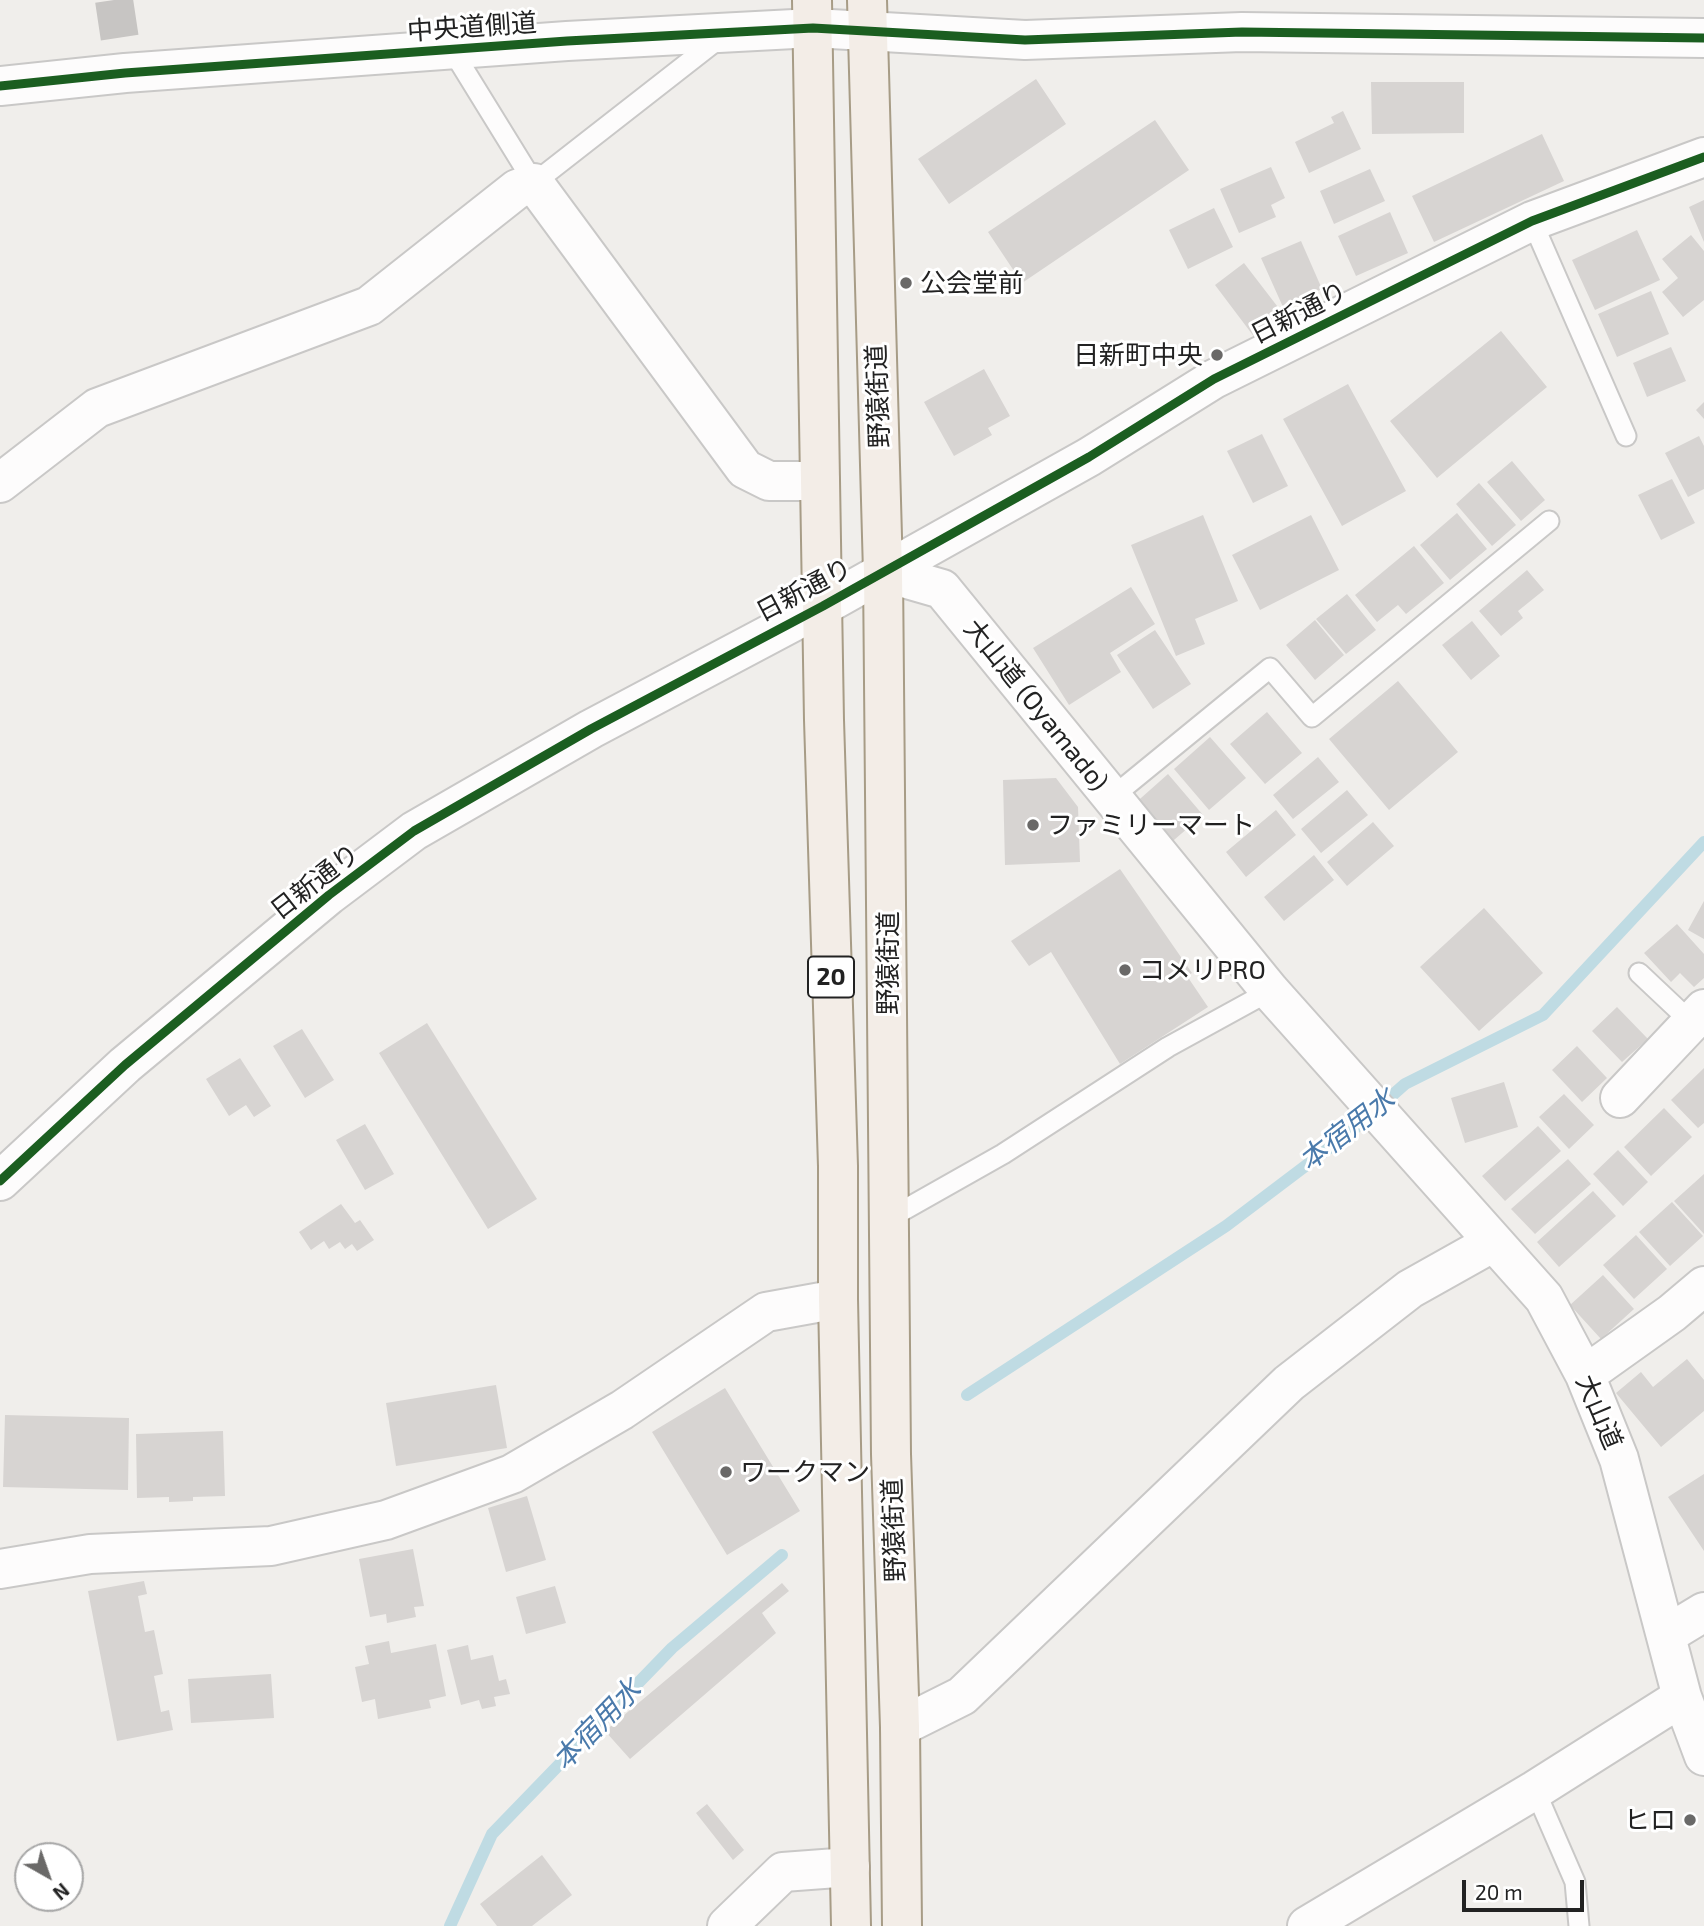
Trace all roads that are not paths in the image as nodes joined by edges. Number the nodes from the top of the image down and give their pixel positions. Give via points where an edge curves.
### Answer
1 (812, 14) edge
2 (867, 16) edge
3 (727, 32) junction
4 (1704, 38) edge
5 (452, 50) junction
6 (0, 86) edge
7 (1704, 156) edge
8 (534, 183) junction
9 (1532, 221) junction
10 (1626, 436) dead end
11 (820, 481) junction
12 (0, 483) edge
13 (1549, 521) dead end
14 (883, 572) junction
15 (823, 606) junction
16 (1111, 798) junction
17 (1639, 973) dead end
18 (1270, 991) junction
19 (1697, 1016) edge
20 (1620, 1098) dead end
21 (1388, 1124) joint
22 (0, 1181) edge
23 (888, 1219) junction
24 (1492, 1243) junction
25 (1704, 1286) edge
26 (838, 1299) junction
27 (1585, 1376) junction
28 (0, 1569) edge
29 (1704, 1612) edge
30 (1666, 1635) junction
31 (1682, 1697) junction
32 (900, 1727) junction
33 (1704, 1756) edge
34 (1535, 1790) junction
35 (850, 1867) junction
36 (727, 1926) edge
37 (851, 1926) edge
38 (902, 1926) edge
39 (1307, 1926) edge
40 (1579, 1926) edge

1 - 2 street, 中央道側道
1 - 3 street, 中央道側道
1 - 11 main road, 野猿街道 / 20
2 - 4 street, 中央道側道 via 1025,40 1242,32
2 - 14 main road, 野猿街道 / 20
3 - 5 street, 中央道側道
3 - 8 lane
5 - 6 street, 中央道側道
5 - 8 lane
7 - 9 street, 日新通り
8 - 11 street via 745,468 769,481
8 - 12 street via 517,189 369,306 97,408
9 - 10 lane
9 - 14 street, 日新通り via 1214,380 1089,457
11 - 15 main road, 野猿街道 / 20
13 - 16 lane via 1312,717 1270,668
14 - 15 street, 日新通り
14 - 16 street, 大山道 (Oyamado) via 942,589
14 - 23 main road, 野猿街道 / 20
15 - 22 street, 日新通り via 615,716 414,831 329,895 125,1065
15 - 26 main road, 野猿街道 / 20
16 - 18 street, 大山道 (Oyamado)
17 - 19 lane
18 - 21 street, 大山道 (Oyamado)
18 - 23 lane via 1168,1047 1003,1154
19 - 20 street
21 - 24 street, 大山道
23 - 32 main road, 野猿街道 / 20
24 - 27 street, 大山道 via 1544,1298
24 - 32 street via 1410,1289 1289,1382 962,1696
25 - 27 street
26 - 28 street via 766,1312 622,1410 512,1474 386,1520 271,1546 90,1554
26 - 35 main road, 野猿街道 / 20
27 - 30 street, 大山道 via 1619,1460
29 - 30 street
30 - 31 street, 大山道
31 - 33 street, 大山道
31 - 34 street
32 - 38 main road, 野猿街道 / 20
34 - 39 street
34 - 40 lane via 1575,1882
35 - 36 street via 783,1872
35 - 37 main road, 野猿街道 / 20

